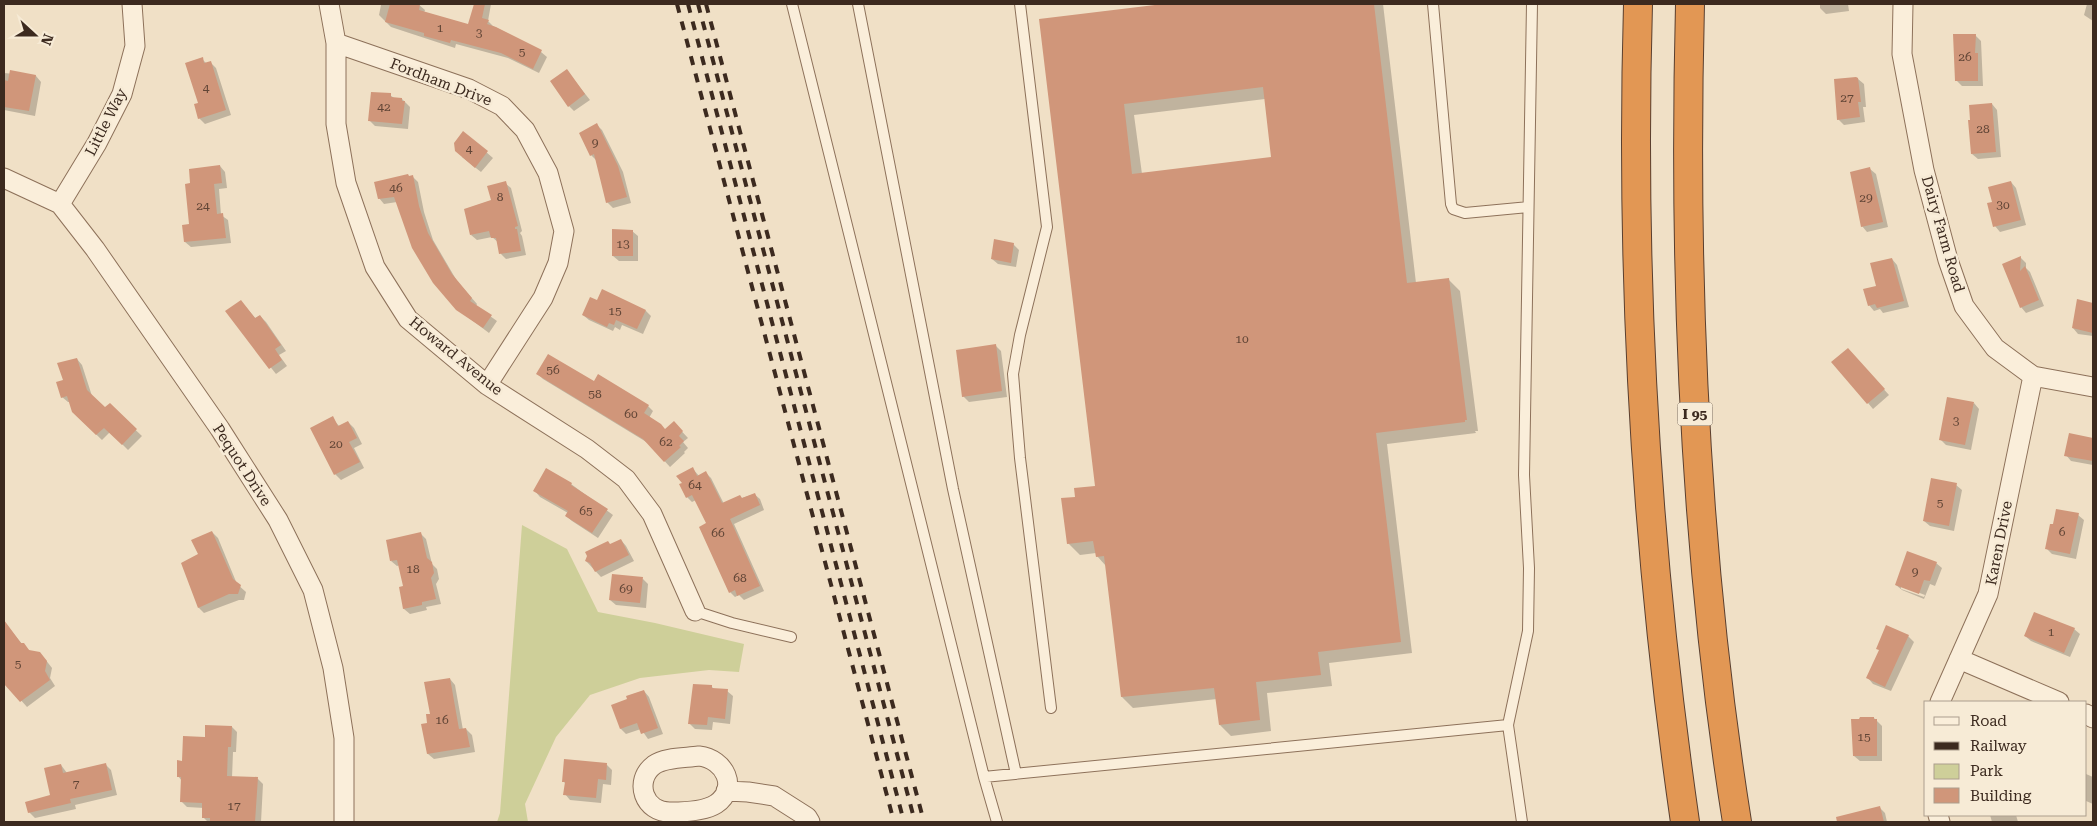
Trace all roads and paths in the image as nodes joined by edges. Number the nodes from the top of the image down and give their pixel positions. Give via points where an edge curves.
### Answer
1 (120, 4) edge
2 (132, 4) edge
3 (329, 4) edge
4 (792, 4) edge
5 (858, 4) edge
6 (1020, 4) edge
7 (1432, 4) edge
8 (1532, 4) edge
9 (1638, 4) edge
10 (1690, 4) edge
11 (1903, 4) edge
12 (336, 43) junction
13 (4, 178) edge
14 (60, 204) junction
15 (1528, 207) junction
16 (2032, 376) junction
17 (487, 385) junction
18 (2093, 387) edge
19 (695, 611) joint
20 (791, 637) dead end
21 (1959, 659) junction
22 (1940, 701) edge
23 (2057, 701) edge
24 (1051, 708) dead end
25 (1508, 726) junction
26 (1016, 774) junction
27 (984, 777) junction
28 (726, 791) dead end
29 (344, 822) edge
30 (810, 822) edge
31 (997, 822) edge
32 (1522, 822) edge
33 (1685, 822) edge
34 (1737, 822) edge

1 - 2 street, Little Way
2 - 14 street, Little Way via 135,46 122,94
3 - 12 street, Howard Avenue
4 - 27 lane
5 - 26 lane via 953,488
6 - 24 lane via 1047,227 1013,374 1020,458
7 - 15 lane via 1453,209 1465,213
8 - 15 lane
9 - 33 highway via 1637,243 1642,401 1660,622
10 - 34 highway, I 95 via 1688,215 1692,363 1710,611
11 - 16 street, Dairy Farm Road via 1902,54 1924,170 1948,260 1964,306 1995,348
12 - 17 street, Howard Avenue via 336,124 346,183 375,267 408,318
12 - 17 street, Fordham Drive via 469,89 502,106 525,130 548,173 564,231 558,264 544,298
13 - 14 street, Pequot Drive
14 - 29 street, Pequot Drive via 220,429 278,520 313,590 333,668 344,738
15 - 25 lane via 1524,475 1529,568 1528,631
16 - 18 street, Dairy Farm Road
16 - 21 street, Karen Drive via 1988,594
17 - 19 street, Howard Avenue via 587,449 626,479 652,514
19 - 20 lane
21 - 22 street, Karen Drive
21 - 23 street
25 - 26 lane
25 - 32 lane
26 - 27 lane
27 - 31 lane
28 - 30 street via 774,796

